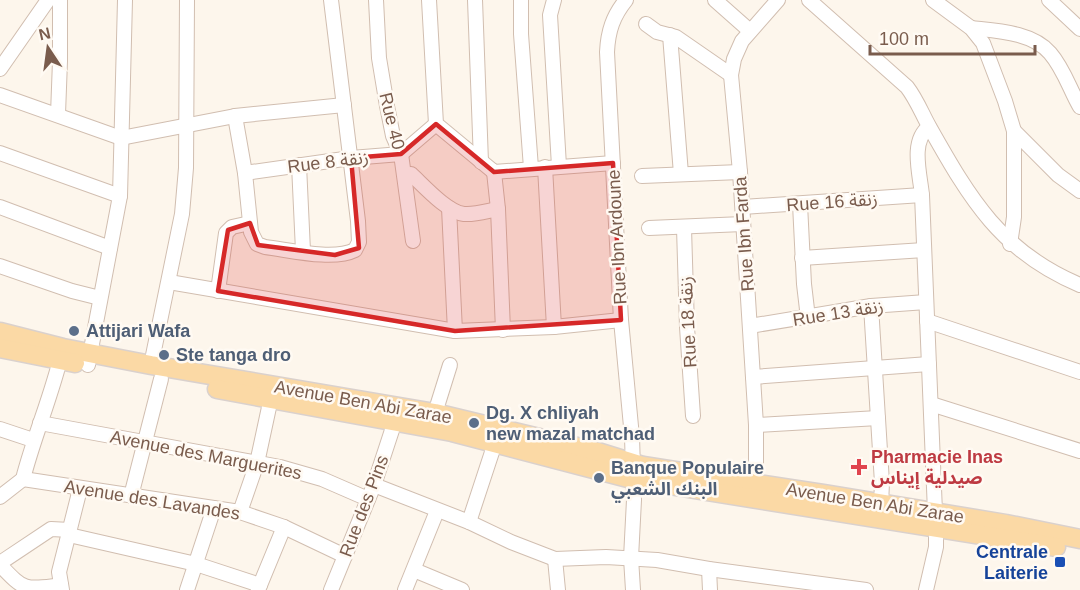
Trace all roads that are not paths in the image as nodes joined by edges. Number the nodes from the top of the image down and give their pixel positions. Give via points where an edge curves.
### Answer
1 (48, 0) edge
2 (60, 0) edge
3 (125, 0) edge
4 (188, 0) edge
5 (331, 0) edge
6 (376, 0) edge
7 (429, 0) edge
8 (475, 0) edge
9 (521, 0) edge
10 (554, 0) edge
11 (626, 0) edge
12 (715, 0) edge
13 (778, 0) edge
14 (809, 0) edge
15 (1050, 0) edge
16 (938, 1) edge
17 (645, 24) dead end
18 (971, 28) junction
19 (1080, 29) edge
20 (750, 31) junction
21 (670, 35) junction
22 (0, 69) edge
23 (731, 75) junction
24 (0, 95) edge
25 (344, 105) junction
26 (1080, 107) edge
27 (58, 114) junction
28 (235, 117) junction
29 (436, 124) junction
30 (186, 125) junction
31 (929, 127) junction
32 (1014, 130) junction
33 (121, 138) junction
34 (0, 153) edge
35 (401, 154) junction
36 (351, 158) junction
37 (481, 162) junction
38 (613, 163) junction
39 (299, 165) junction
40 (545, 167) junction
41 (494, 172) junction
42 (740, 172) junction
43 (245, 173) junction
44 (411, 174) dead end
45 (681, 174) junction
46 (642, 176) dead end
47 (1080, 191) edge
48 (922, 195) junction
49 (120, 196) junction
50 (800, 204) junction
51 (0, 207) edge
52 (742, 207) junction
53 (448, 208) junction
54 (498, 209) junction
55 (250, 223) junction
56 (743, 224) junction
57 (649, 228) dead end
58 (684, 228) junction
59 (413, 241) dead end
60 (1010, 243) junction
61 (110, 248) junction
62 (924, 250) junction
63 (303, 251) junction
64 (802, 258) junction
65 (0, 266) edge
66 (170, 282) junction
67 (1080, 285) edge
68 (218, 291) junction
69 (100, 298) junction
70 (927, 302) junction
71 (871, 306) junction
72 (808, 318) junction
73 (621, 320) junction
74 (927, 321) junction
75 (750, 326) junction
76 (554, 327) junction
77 (503, 330) junction
78 (455, 331) junction
79 (0, 332) edge
80 (0, 348) edge
81 (61, 354) junction
82 (88, 359) junction
83 (929, 364) junction
84 (450, 365) dead end
85 (875, 368) junction
86 (156, 372) junction
87 (1080, 372) edge
88 (753, 376) junction
89 (271, 398) junction
90 (931, 404) junction
91 (435, 413) junction
92 (693, 416) dead end
93 (878, 418) junction
94 (395, 421) junction
95 (40, 423) junction
96 (756, 425) junction
97 (0, 429) edge
98 (33, 440) junction
99 (495, 443) junction
100 (146, 444) junction
101 (1080, 451) edge
102 (256, 463) junction
103 (632, 471) junction
104 (23, 479) junction
105 (753, 484) junction
106 (374, 485) junction
107 (80, 489) junction
108 (0, 496) edge
109 (131, 496) junction
110 (368, 499) junction
111 (881, 504) junction
112 (214, 508) junction
113 (437, 511) junction
114 (240, 512) junction
115 (936, 519) junction
116 (469, 522) junction
117 (284, 527) junction
118 (70, 533) junction
119 (1080, 539) edge
120 (1080, 552) edge
121 (345, 556) junction
122 (631, 558) junction
123 (555, 559) junction
124 (0, 564) edge
125 (196, 564) junction
126 (709, 569) junction
127 (414, 570) junction
128 (62, 587) edge
129 (259, 587) edge
130 (187, 590) edge
131 (331, 590) edge
132 (405, 590) edge
133 (462, 590) edge
134 (558, 590) edge
135 (633, 590) edge
136 (710, 590) edge
137 (866, 590) edge
138 (926, 590) edge

1 - 22 street
2 - 27 street
3 - 33 street
4 - 30 street
5 - 25 street
6 - 35 street, Rue 40 via 379,58 393,136
7 - 29 street
8 - 37 street
9 - 40 street via 521,34
10 - 40 street via 550,15
11 - 38 street, Rue Ibn Ardoune via 614,18 608,38
12 - 20 street
13 - 20 street, Rue Ibn Farda
14 - 31 street via 907,87
15 - 19 street
16 - 18 street
17 - 21 street
18 - 26 street via 1005,32 1043,46 1059,66
18 - 32 street via 990,56
20 - 23 street, Rue Ibn Farda via 737,51
21 - 23 street
21 - 45 street
23 - 42 street, Rue Ibn Farda
24 - 27 street
25 - 28 street
25 - 36 street
27 - 33 street
28 - 30 street
28 - 43 street
29 - 35 street
29 - 37 street
30 - 33 street
30 - 66 street via 182,214
31 - 48 street via 921,134 918,145
31 - 60 street via 979,208
32 - 47 street via 1058,175
32 - 60 street via 1014,217
33 - 49 street
34 - 49 street
35 - 36 street, Rue 8 زنقة
35 - 59 street, Rue 40
36 - 39 street, Rue 8 زنقة
36 - 63 street via 357,246 340,255
37 - 41 street
38 - 40 street
38 - 73 street, Rue Ibn Ardoune
39 - 43 street, Rue 8 زنقة
39 - 63 street
40 - 41 street
40 - 76 street
41 - 54 street
42 - 45 street
42 - 52 street, Rue Ibn Farda
43 - 55 street
44 - 53 street, Rue 40
45 - 46 street
48 - 50 street, Rue 16 زنقة
48 - 62 street
49 - 61 street
50 - 52 street, Rue 16 زنقة
50 - 64 street
51 - 61 street
52 - 56 street, Rue Ibn Farda
53 - 54 street via 466,214
53 - 78 street
54 - 77 street
55 - 63 street via 257,244
55 - 68 street via 232,227 226,233
56 - 58 street
56 - 75 street, Rue Ibn Farda
57 - 58 street
58 - 92 street, Rue 18 زنقة
60 - 67 street via 1039,265
61 - 69 street
62 - 64 street
62 - 70 street
64 - 72 street
65 - 69 street
66 - 68 street
66 - 86 street
68 - 78 street
69 - 82 street
70 - 71 street, Rue 13 زنقة
70 - 74 street
71 - 72 street, Rue 13 زنقة
71 - 85 street
72 - 75 street, Rue 13 زنقة
73 - 76 street
73 - 103 street, Rue Ibn Ardoune
74 - 83 street
74 - 87 street
75 - 88 street, Rue Ibn Farda
76 - 77 street
77 - 78 street
79 - 81 main road, Avenue Ben Abi Zarae
80 - 81 main road, Avenue Ben Abi Zarae
81 - 82 main road, Avenue Ben Abi Zarae
81 - 95 street
82 - 86 main road, Avenue Ben Abi Zarae
83 - 85 street
83 - 90 street
84 - 91 street
85 - 88 street
85 - 93 street
86 - 89 main road, Avenue Ben Abi Zarae
86 - 91 main road, Avenue Ben Abi Zarae
86 - 100 street
88 - 96 street, Rue Ibn Farda
89 - 94 main road, Avenue Ben Abi Zarae
89 - 102 street
90 - 101 street
90 - 115 street
91 - 103 main road, Avenue Ben Abi Zarae via 588,449
93 - 96 street
93 - 111 street
94 - 99 main road, Avenue Ben Abi Zarae
94 - 106 street, Rue des Pins
95 - 98 street
95 - 100 street, Avenue des Marguerites
96 - 105 street, Rue Ibn Farda
97 - 98 street
98 - 104 street
99 - 103 main road, Avenue Ben Abi Zarae
99 - 116 street
100 - 102 street, Avenue des Marguerites
100 - 109 street
102 - 110 street, Avenue des Marguerites via 322,479
102 - 114 street
103 - 105 main road, Avenue Ben Abi Zarae
103 - 115 main road, Avenue Ben Abi Zarae
103 - 122 street, Rue Ibn Ardoune
104 - 107 street, Avenue des Lavandes
104 - 108 street
105 - 111 main road, Avenue Ben Abi Zarae
106 - 110 street, Rue des Pins
106 - 113 street
107 - 109 street, Avenue des Lavandes
107 - 118 street
109 - 112 street, Avenue des Lavandes
110 - 121 street, Rue des Pins
111 - 115 main road, Avenue Ben Abi Zarae
112 - 114 street, Avenue des Lavandes
112 - 125 street
113 - 116 street
113 - 127 street
114 - 117 street, Avenue des Lavandes
115 - 119 main road, Avenue Ben Abi Zarae
115 - 120 main road, Avenue Ben Abi Zarae
115 - 138 street via 933,567
116 - 123 street
117 - 121 street, Avenue des Lavandes
117 - 129 street
118 - 124 street via 51,529
118 - 125 street
118 - 128 street via 59,573
121 - 131 street, Rue des Pins
122 - 123 street
122 - 126 street
122 - 135 street, Rue Ibn Ardoune
123 - 134 street
124 - 128 street via 23,590
125 - 129 street
125 - 130 street
126 - 136 street
126 - 137 street
127 - 132 street
127 - 133 street

